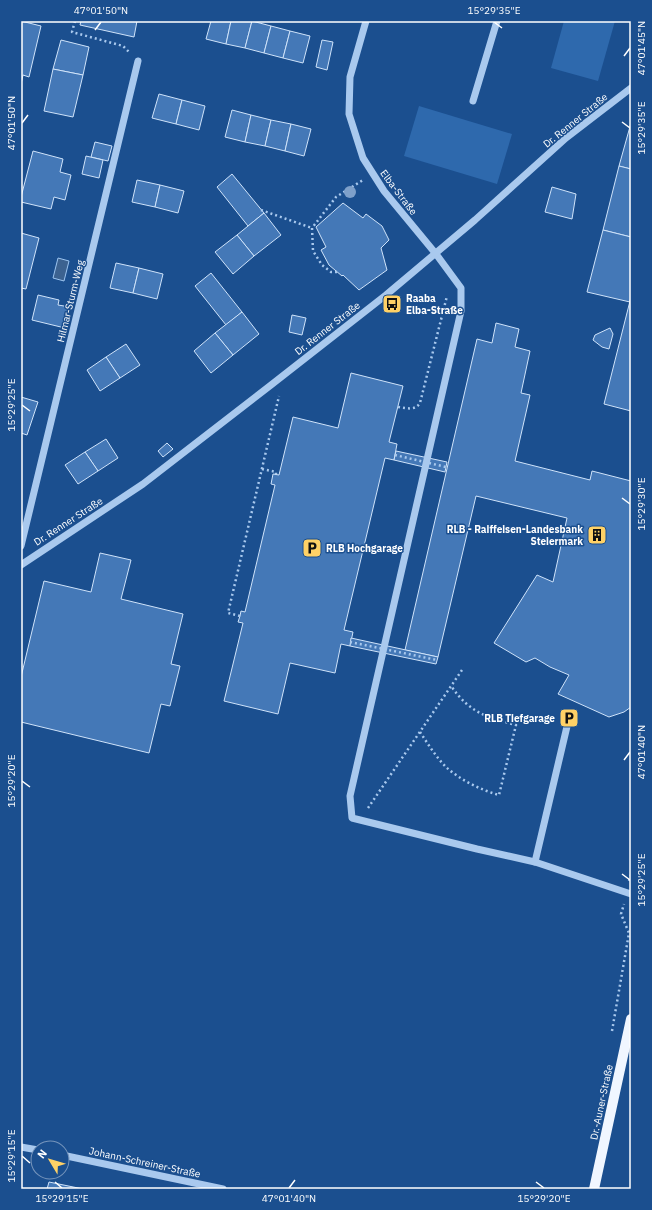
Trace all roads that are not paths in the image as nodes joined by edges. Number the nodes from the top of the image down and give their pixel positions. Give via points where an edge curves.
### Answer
1 (366, 21) edge
2 (497, 21) edge
3 (138, 61) road end
4 (631, 88) edge
5 (473, 101) dead end
6 (436, 254) junction
7 (21, 546) edge
8 (21, 565) edge
9 (569, 718) dead end
10 (535, 862) junction
11 (631, 894) edge
12 (631, 1019) edge
13 (70, 1157) edge
14 (223, 1189) edge
15 (594, 1189) edge

1 - 6 street, Elba-Straße via 350,77 350,114 354,129 363,158 384,191
2 - 5 street
3 - 7 street, Hilmar-Sturm-Weg
4 - 6 street, Dr. Renner Straße via 566,138
6 - 8 street, Dr. Renner Straße via 284,376 143,484
6 - 10 street, Elba-Straße via 461,288 461,312 350,796 352,818
9 - 10 street
10 - 11 street
12 - 15 main road, Dr.-Auner-Straße
13 - 14 street, Johann-Schreiner-Straße

